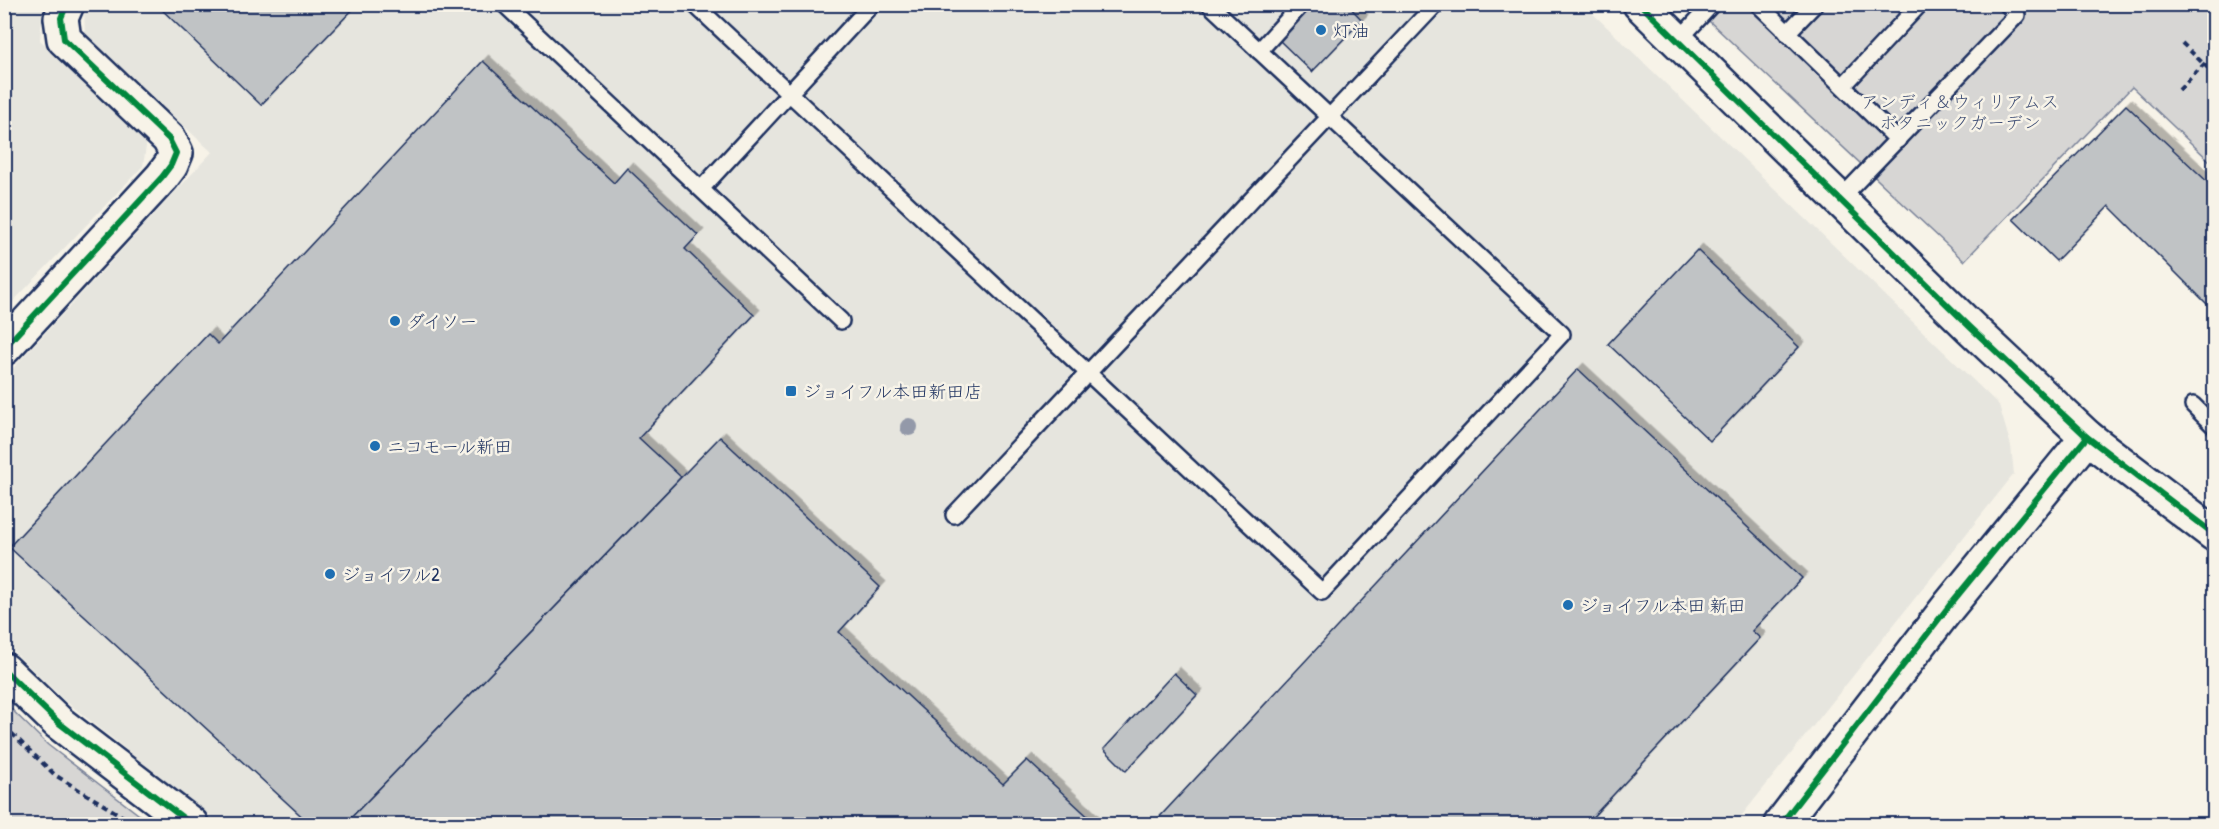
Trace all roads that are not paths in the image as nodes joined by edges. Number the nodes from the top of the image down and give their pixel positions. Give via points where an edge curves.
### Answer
1 (67, 4) edge
2 (504, 4) edge
3 (694, 4) edge
4 (872, 4) edge
5 (1209, 4) edge
6 (1302, 4) edge
7 (1436, 4) edge
8 (1640, 4) edge
9 (1712, 4) edge
10 (1758, 4) edge
11 (1815, 4) edge
12 (1920, 4) edge
13 (2007, 4) edge
14 (1787, 33) junction
15 (1678, 40) junction
16 (1258, 51) junction
17 (1843, 86) junction
18 (789, 93) junction
19 (1329, 117) junction
20 (1898, 140) junction
21 (701, 189) junction
22 (1840, 199) junction
23 (841, 321) dead end
24 (4, 348) edge
25 (1088, 373) junction
26 (2193, 405) dead end
27 (2214, 426) edge
28 (2086, 436) junction
29 (954, 515) dead end
30 (2214, 534) edge
31 (4, 670) edge
32 (190, 825) edge
33 (1781, 825) edge

1 - 24 street via 62,18 64,39 169,139 176,153 162,177
2 - 21 lane
3 - 18 lane
4 - 18 lane
5 - 16 lane
6 - 16 lane
7 - 19 lane
8 - 15 street
9 - 15 lane
10 - 14 lane
11 - 14 lane
12 - 17 lane
13 - 20 lane via 2017,15
14 - 17 lane
15 - 22 street
16 - 19 lane
17 - 20 lane
18 - 21 lane
18 - 25 lane
19 - 25 lane
19 - 25 lane via 1562,334 1322,592
20 - 22 lane
21 - 23 lane
22 - 28 street
25 - 29 lane
26 - 27 lane
28 - 30 street
28 - 33 street
31 - 32 street via 59,723

